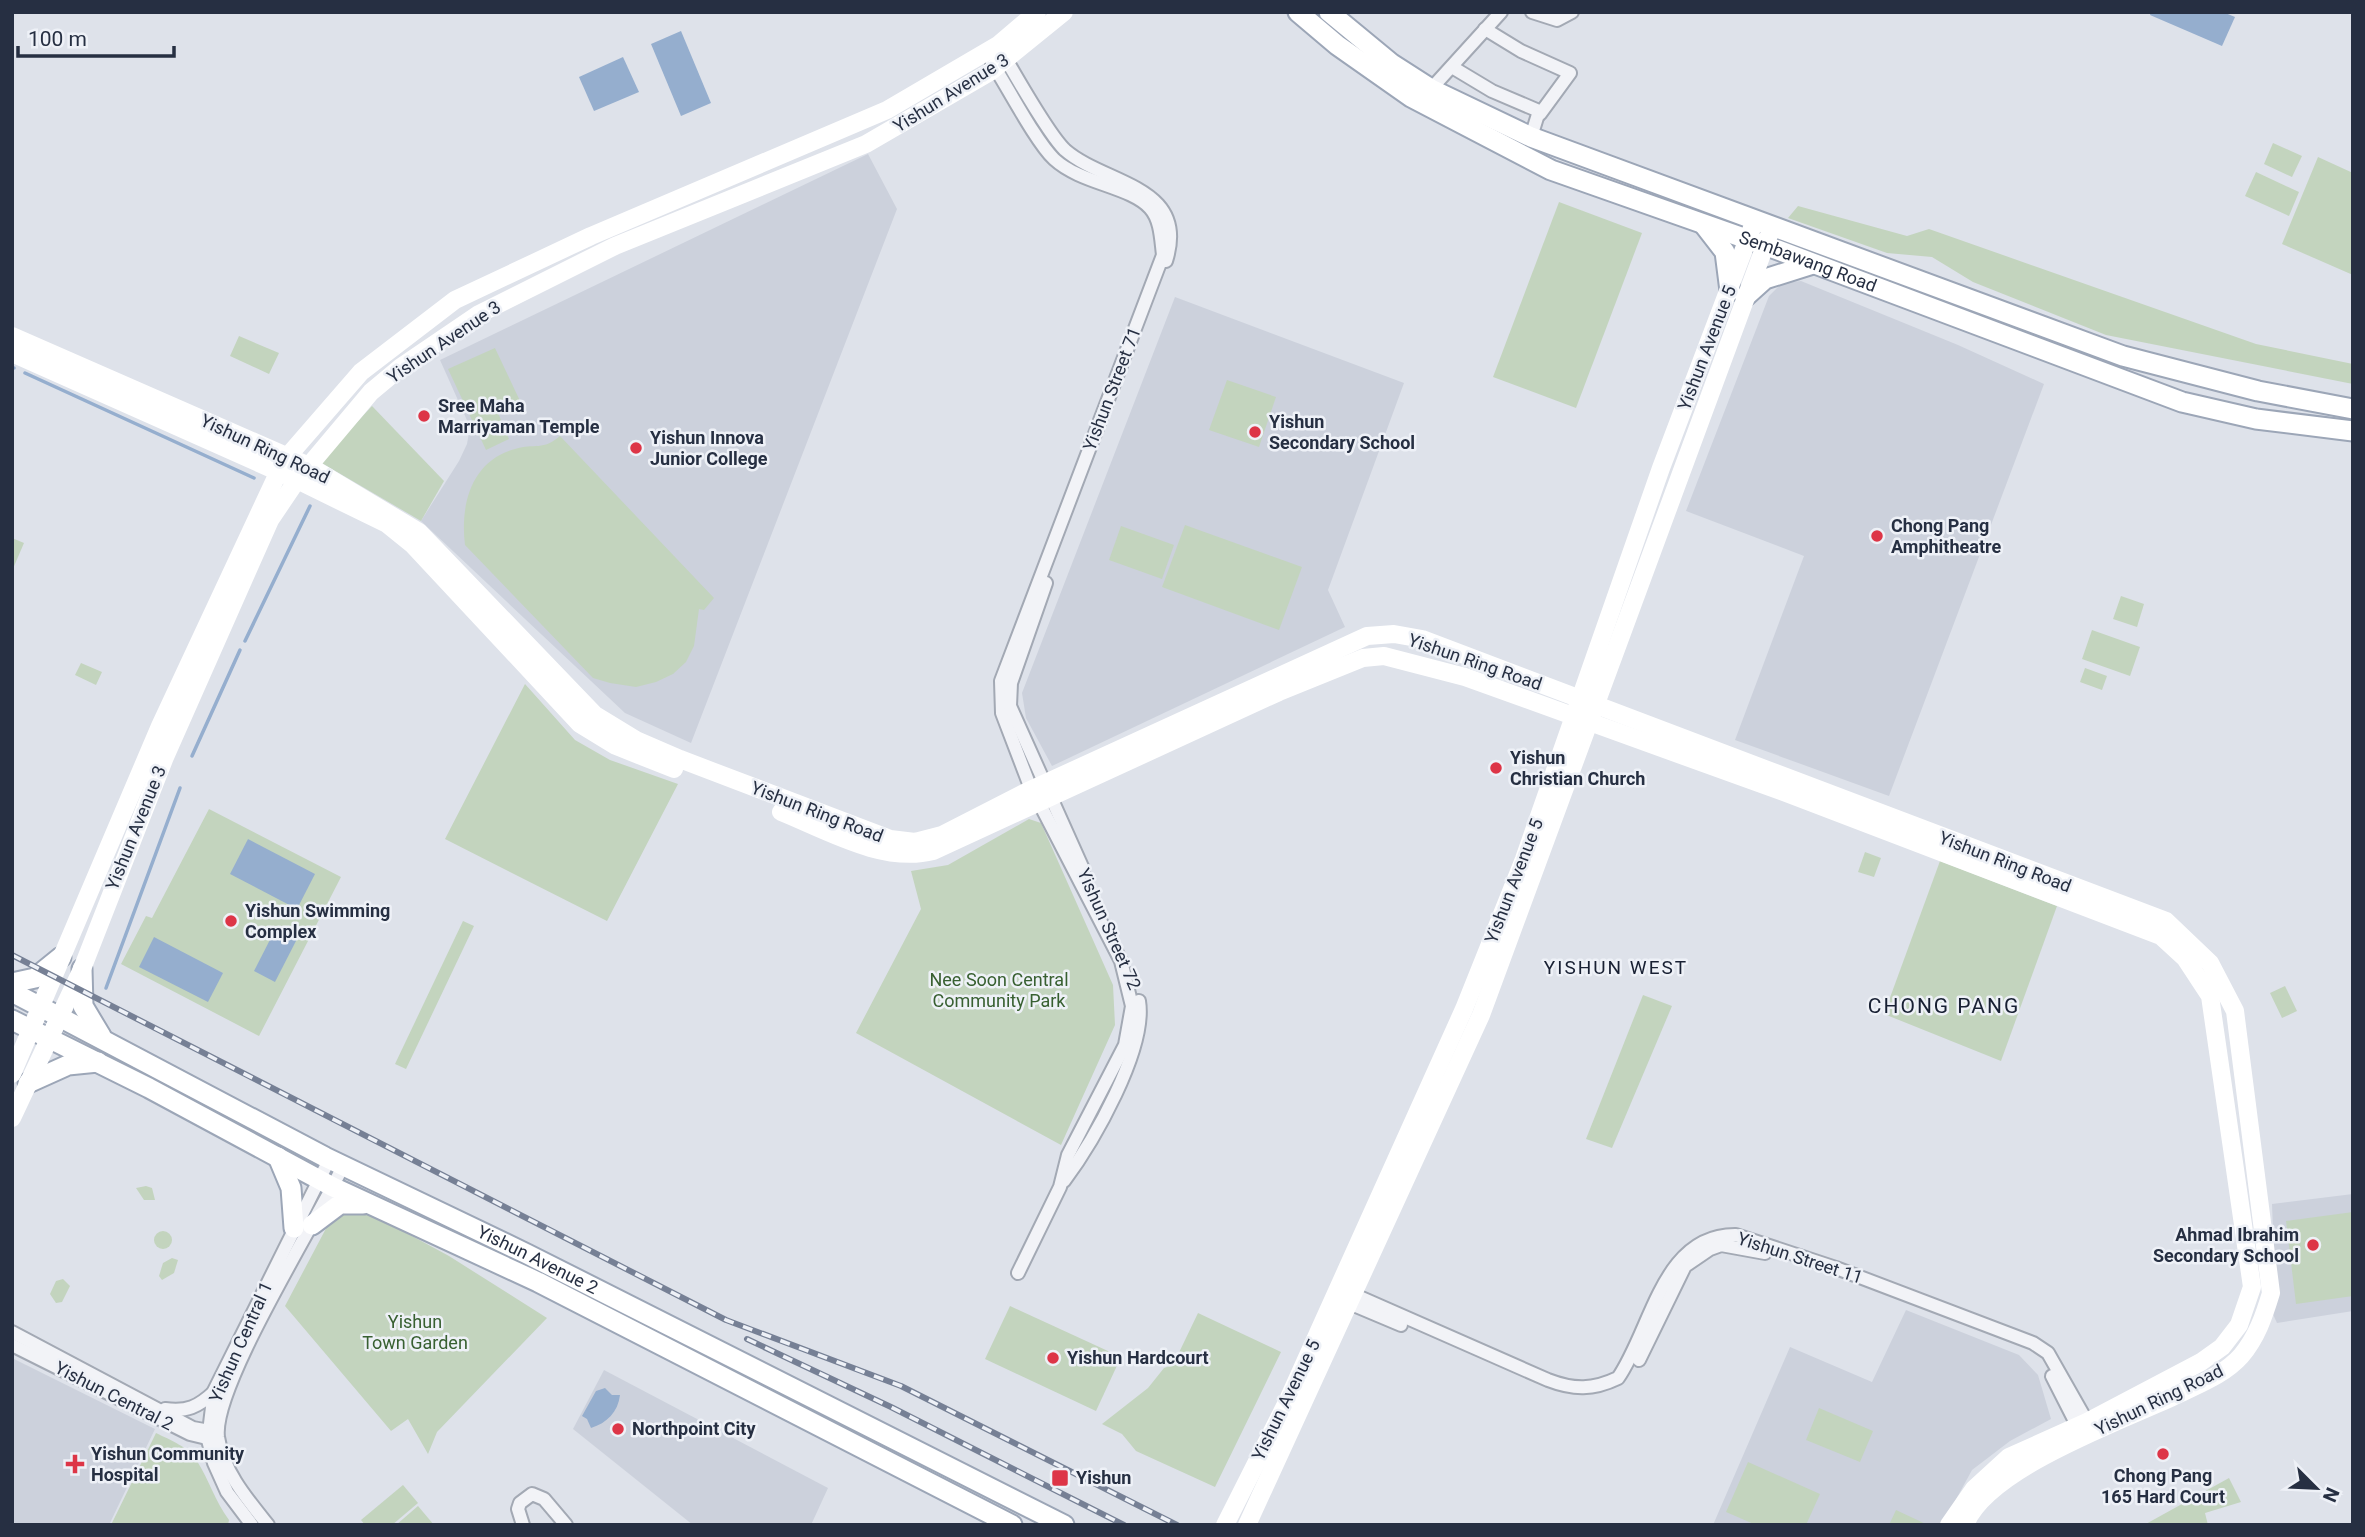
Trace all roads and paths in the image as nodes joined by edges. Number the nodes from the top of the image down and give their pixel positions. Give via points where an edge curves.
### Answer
1 (1037, 12) edge
2 (1064, 12) edge
3 (1298, 12) edge
4 (1329, 12) edge
5 (1500, 12) edge
6 (1532, 12) edge
7 (1572, 12) edge
8 (1485, 29) junction
9 (996, 56) junction
10 (1451, 67) junction
11 (1432, 89) junction
12 (1540, 114) junction
13 (1531, 137) junction
14 (1079, 159) junction
15 (1072, 173) junction
16 (1764, 222) junction
17 (1704, 225) junction
18 (1757, 242) junction
19 (1813, 264) junction
20 (1737, 294) junction
21 (12, 336) edge
22 (12, 353) edge
23 (2353, 410) edge
24 (2353, 431) edge
25 (284, 464) junction
26 (309, 466) junction
27 (298, 480) junction
28 (1584, 711) junction
29 (1042, 793) junction
30 (61, 957) junction
31 (82, 969) junction
32 (12, 983) edge
33 (12, 992) edge
34 (42, 1006) junction
35 (61, 1016) junction
36 (12, 1020) edge
37 (42, 1033) junction
38 (103, 1039) junction
39 (99, 1062) junction
40 (20, 1078) edge
41 (12, 1118) edge
42 (278, 1157) junction
43 (336, 1163) junction
44 (326, 1183) junction
45 (374, 1207) junction
46 (303, 1226) junction
47 (1018, 1273) dead end
48 (1344, 1296) junction
49 (12, 1332) edge
50 (12, 1345) edge
51 (214, 1391) junction
52 (162, 1409) junction
53 (2085, 1429) junction
54 (213, 1436) junction
55 (252, 1525) edge
56 (268, 1525) edge
57 (523, 1525) edge
58 (566, 1525) edge
59 (1013, 1525) edge
60 (1064, 1525) edge
61 (1225, 1525) edge
62 (1247, 1525) edge
63 (1949, 1525) edge
64 (1965, 1525) edge

1 - 9 main road, Yishun Avenue 3
2 - 9 main road, Yishun Avenue 3
3 - 17 main road, Sembawang Road via 1412,98 1551,170
4 - 11 main road, Sembawang Road via 1392,64
5 - 8 street
6 - 7 street via 1557,20
8 - 10 street
8 - 12 street via 1570,73
9 - 14 street, Yishun Street 71 via 1064,149
9 - 15 street, Yishun Street 71 via 1051,156
9 - 25 main road, Yishun Avenue 3 via 887,110 591,236 455,300 361,373
9 - 26 main road, Yishun Avenue 3 via 866,144 615,246 479,314 371,392
10 - 11 street
10 - 12 street
11 - 13 main road, Sembawang Road
12 - 13 street
13 - 16 main road, Sembawang Road
14 - 15 street
14 - 29 street, Yishun Street 71 via 1158,202 1170,232 1170,249 1011,683 1010,706
15 - 29 street, Yishun Street 71 via 1152,209 1163,255 1001,681 1002,713
16 - 18 main road, Yishun Avenue 5
16 - 23 main road, Sembawang Road via 2123,356
17 - 18 main road, Sembawang Road
17 - 20 main road via 1725,252
18 - 19 main road, Sembawang Road
18 - 20 main road, Yishun Avenue 5
19 - 20 main road via 1765,279
19 - 24 main road, Sembawang Road via 2182,402 2256,419
20 - 28 main road, Yishun Avenue 5 via 1661,468
21 - 25 main road, Yishun Ring Road
22 - 25 main road, Yishun Ring Road
25 - 26 main road, Yishun Ring Road
25 - 27 main road, Yishun Ring Road
25 - 30 main road, Yishun Avenue 3 via 160,726
26 - 27 main road, Yishun Avenue 3
26 - 29 main road, Yishun Ring Road via 419,532 586,708 636,740 898,841 924,841
27 - 29 main road, Yishun Ring Road via 405,537 580,724 616,746 858,843 901,854 946,847
27 - 31 main road, Yishun Avenue 3 via 270,520 214,641 126,850
28 - 29 main road, Yishun Ring Road via 1422,639 1367,636
28 - 48 main road, Yishun Avenue 5 via 1481,1016
28 - 53 main road, Yishun Ring Road via 2150,930 2185,958 2210,996 2252,1287 2239,1325 2222,1347
29 - 47 street, Yishun Street 72 via 1128,964 1140,1007 1138,1037 1128,1067
30 - 32 main road via 35,978
30 - 34 main road, Yishun Avenue 3
31 - 35 main road, Yishun Avenue 3
31 - 38 main road via 83,1006
33 - 34 main road, Yishun Avenue 2
34 - 35 main road, Yishun Avenue 2
34 - 37 main road, Yishun Avenue 3
35 - 37 main road, Yishun Avenue 3
35 - 38 main road, Yishun Avenue 2
36 - 37 main road, Yishun Avenue 2
37 - 39 main road, Yishun Avenue 2
37 - 40 main road
38 - 43 main road, Yishun Avenue 2
39 - 40 main road
39 - 42 main road, Yishun Avenue 2
40 - 41 main road
42 - 44 main road, Yishun Avenue 2
42 - 46 main road
43 - 44 street, Yishun Central 1
43 - 60 main road, Yishun Avenue 2 via 527,1254
44 - 45 main road, Yishun Avenue 2
44 - 46 street, Yishun Central 1
45 - 46 main road via 340,1204
45 - 59 main road, Yishun Avenue 2 via 538,1282
46 - 51 street, Yishun Central 1
46 - 54 street, Yishun Central 1 via 237,1368
48 - 53 street, Yishun Street 11 via 1545,1387 1591,1396 1623,1383 1634,1368 1685,1266 1710,1249 1734,1245 1833,1276 2028,1350 2041,1358
48 - 61 main road, Yishun Avenue 5
48 - 62 main road, Yishun Avenue 5
49 - 52 street, Yishun Central 2
50 - 54 street, Yishun Central 2 via 190,1434
51 - 52 street, Yishun Central 2 via 195,1408
51 - 54 street, Yishun Central 1
52 - 54 street, Yishun Central 2
53 - 63 main road, Yishun Ring Road via 1998,1465
53 - 64 main road, Yishun Ring Road via 2002,1480 1985,1494
54 - 55 street, Yishun Central 1 via 227,1492
54 - 56 street via 239,1488
57 - 58 street via 518,1509 532,1494 544,1499

